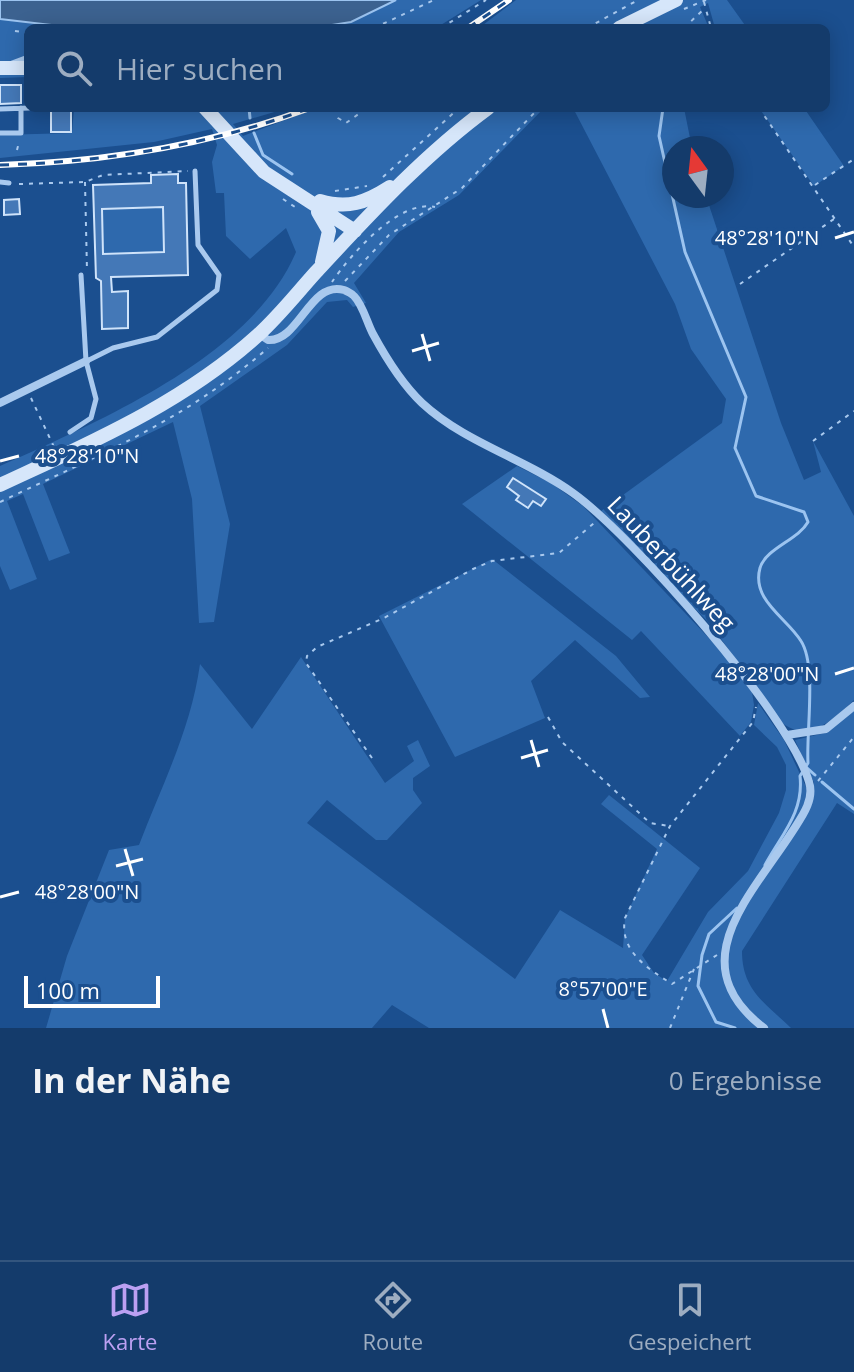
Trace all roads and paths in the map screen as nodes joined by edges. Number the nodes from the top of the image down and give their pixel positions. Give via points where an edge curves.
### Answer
1 (434, 0) edge
2 (486, 0) edge
3 (638, 0) edge
4 (676, 0) edge
5 (703, 1) edge
6 (705, 8) junction
7 (383, 24) edge
8 (447, 24) edge
9 (594, 24) edge
10 (627, 24) edge
11 (688, 24) edge
12 (710, 24) edge
13 (15, 31) dead end
14 (24, 32) edge
15 (24, 59) edge
16 (0, 68) edge
17 (24, 68) edge
18 (21, 108) joint
19 (0, 109) edge
20 (209, 112) edge
21 (337, 112) edge
22 (361, 112) edge
23 (455, 112) edge
24 (483, 112) edge
25 (535, 112) edge
26 (762, 112) edge
27 (0, 133) edge
28 (21, 133) junction
29 (17, 150) dead end
30 (854, 159) edge
31 (195, 171) joint
32 (413, 171) junction
33 (0, 182) edge
34 (85, 182) junction
35 (9, 183) dead end
36 (19, 184) dead end
37 (814, 186) junction
38 (303, 197) junction
39 (331, 204) junction
40 (436, 207) junction
41 (835, 219) junction
42 (356, 230) junction
43 (854, 247) edge
44 (319, 269) junction
45 (81, 275) joint
46 (740, 284) dead end
47 (342, 289) junction
48 (329, 291) junction
49 (259, 334) junction
50 (86, 361) junction
51 (28, 390) junction
52 (0, 403) edge
53 (854, 411) edge
54 (70, 432) dead end
55 (813, 441) dead end
56 (59, 449) dead end
57 (0, 485) edge
58 (600, 516) junction
59 (753, 691) junction
60 (854, 706) edge
61 (548, 717) dead end
62 (787, 735) junction
63 (854, 737) edge
64 (372, 758) dead end
65 (810, 784) junction
66 (670, 826) junction
67 (711, 957) dead end
68 (695, 968) junction
69 (670, 1028) edge
70 (764, 1028) edge

1 - 7 path
2 - 8 path
3 - 9 path
4 - 10 main road
5 - 6 path
6 - 11 path
6 - 12 path
13 - 14 path
15 - 16 lane
16 - 17 main road
18 - 19 lane
18 - 28 lane
20 - 38 main road via 264,172
21 - 22 path via 346,123
23 - 39 path via 382,178 367,186 338,188
24 - 32 main road
25 - 40 path via 479,173
26 - 37 path
27 - 28 lane
28 - 29 path
30 - 37 path
31 - 34 path via 103,175
31 - 50 lane via 198,245 219,275 217,290 157,337
32 - 39 main road via 365,202
32 - 42 main road
33 - 35 lane
34 - 36 path
34 - 45 path via 87,275
37 - 41 path
38 - 39 main road
38 - 42 main road
38 - 44 main road via 329,231
39 - 42 main road via 350,215
40 - 47 path via 389,235
40 - 48 path via 428,205 386,223 353,252
41 - 43 path
41 - 46 path
42 - 44 main road
44 - 49 main road
45 - 50 lane
47 - 48 street
47 - 58 street, Lauberbühlweg via 354,295 388,360 423,403 449,423 556,481
48 - 49 street via 281,339
49 - 57 main road via 182,394
50 - 51 street
50 - 54 lane via 96,399 91,418
51 - 52 street
51 - 56 path via 53,447
53 - 55 path
58 - 59 street, Lauberbühlweg via 728,655
58 - 64 path via 559,553 492,561 307,656 306,663
59 - 62 street, Lauberbühlweg
59 - 66 path via 753,722
60 - 62 street via 818,732
61 - 66 path via 562,742 650,823
62 - 65 street, Lauberbühlweg
63 - 65 path
65 - 70 street via 802,817 733,922 722,953 729,989
66 - 68 path via 623,932 627,948 672,984
67 - 68 path
68 - 69 path

